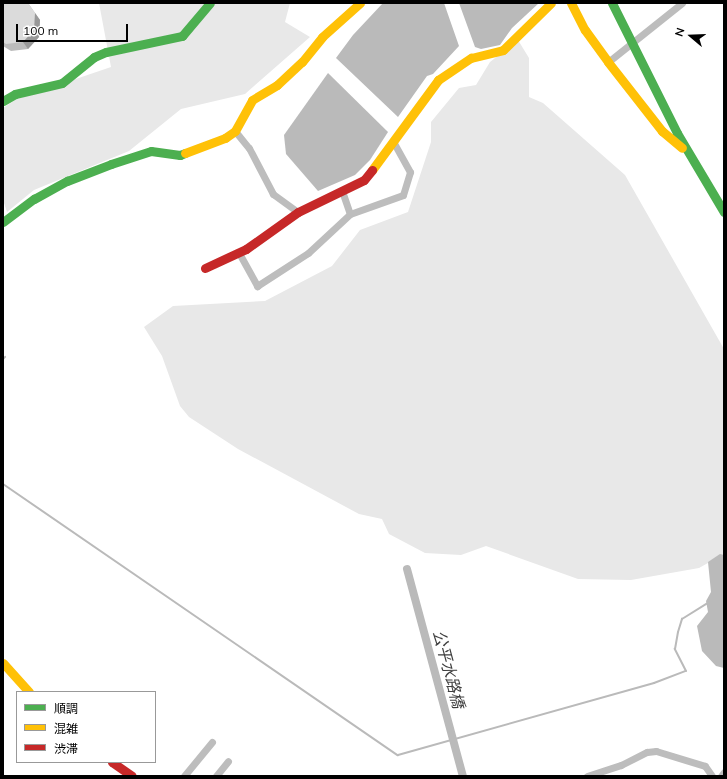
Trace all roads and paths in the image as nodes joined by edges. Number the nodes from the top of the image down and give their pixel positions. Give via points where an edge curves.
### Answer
1 (210, 3) edge
2 (360, 3) edge
3 (551, 3) edge
4 (572, 3) edge
5 (612, 3) edge
6 (682, 3) edge
7 (631, 45) junction
8 (608, 62) junction
9 (3, 101) edge
10 (235, 131) junction
11 (393, 141) junction
12 (689, 153) junction
13 (342, 191) junction
14 (721, 199) edge
15 (298, 212) junction
16 (724, 212) edge
17 (350, 214) junction
18 (3, 222) edge
19 (239, 253) junction
20 (205, 268) dead end
21 (3, 664) edge
22 (28, 691) edge
23 (212, 742) dead end
24 (228, 761) dead end
25 (113, 763) edge
26 (724, 772) edge
27 (132, 776) edge
28 (184, 776) edge
29 (216, 776) edge
30 (587, 776) edge
31 (712, 776) edge
32 (721, 776) edge

1 - 9 street via 182,36 106,52 94,57 62,83 15,94
2 - 10 street via 322,37 302,62 278,85 252,100
3 - 11 street via 503,50 471,58 438,80
4 - 8 street via 585,30
5 - 7 street
6 - 7 street
7 - 8 street
7 - 12 street
8 - 12 street via 662,131
10 - 15 street via 249,148 273,194
10 - 18 street via 208,145 180,155 151,151 67,181 34,199
11 - 13 street via 364,180
11 - 17 street via 410,172 403,195
12 - 14 street
13 - 15 street
13 - 17 street
14 - 16 street
15 - 19 street via 273,232
17 - 19 street via 308,253 257,286
19 - 20 street
21 - 22 street
23 - 28 street
24 - 29 street
25 - 27 street
26 - 32 street
30 - 31 street via 621,765 647,752 656,751 705,766

